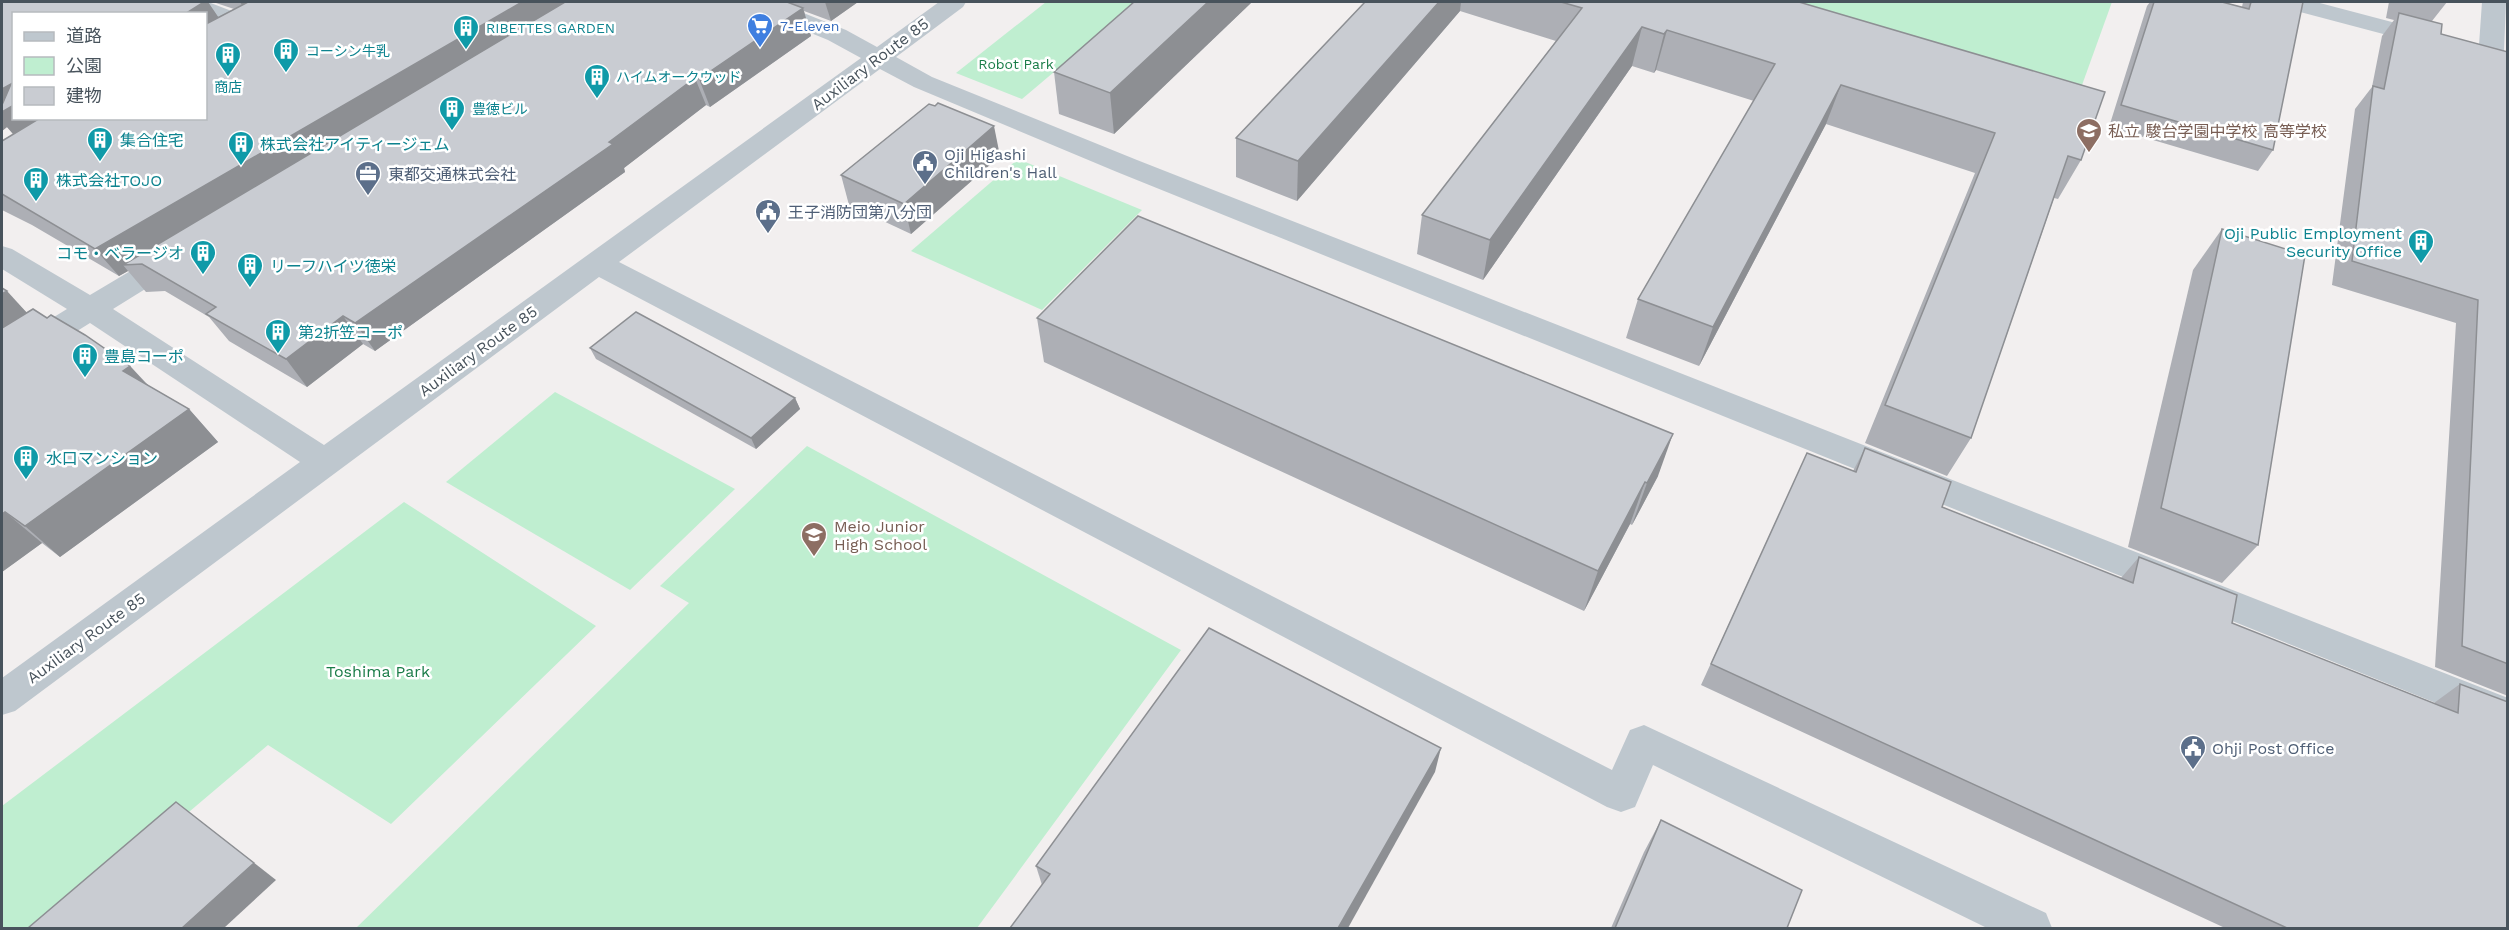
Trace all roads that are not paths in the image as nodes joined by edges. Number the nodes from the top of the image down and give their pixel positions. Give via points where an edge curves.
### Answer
1 (187, 2) edge
2 (756, 2) edge
3 (954, 2) edge
4 (2290, 2) edge
5 (2494, 2) edge
6 (223, 40) edge
7 (2499, 57) edge
8 (877, 59) junction
9 (192, 248) edge
10 (2, 256) edge
11 (599, 264) junction
12 (89, 309) junction
13 (2, 363) edge
14 (325, 462) junction
15 (2, 699) edge
16 (2508, 715) edge
17 (2031, 928) edge

1 - 6 street via 258,21
2 - 8 street via 837,36
3 - 8 street, Auxiliary Route 85
4 - 7 street
5 - 7 street
8 - 11 street, Auxiliary Route 85
8 - 16 street via 1138,171
9 - 12 street
10 - 12 street
11 - 14 street, Auxiliary Route 85
11 - 17 street via 1621,794 1644,742
12 - 13 street
12 - 14 street
14 - 15 street, Auxiliary Route 85

